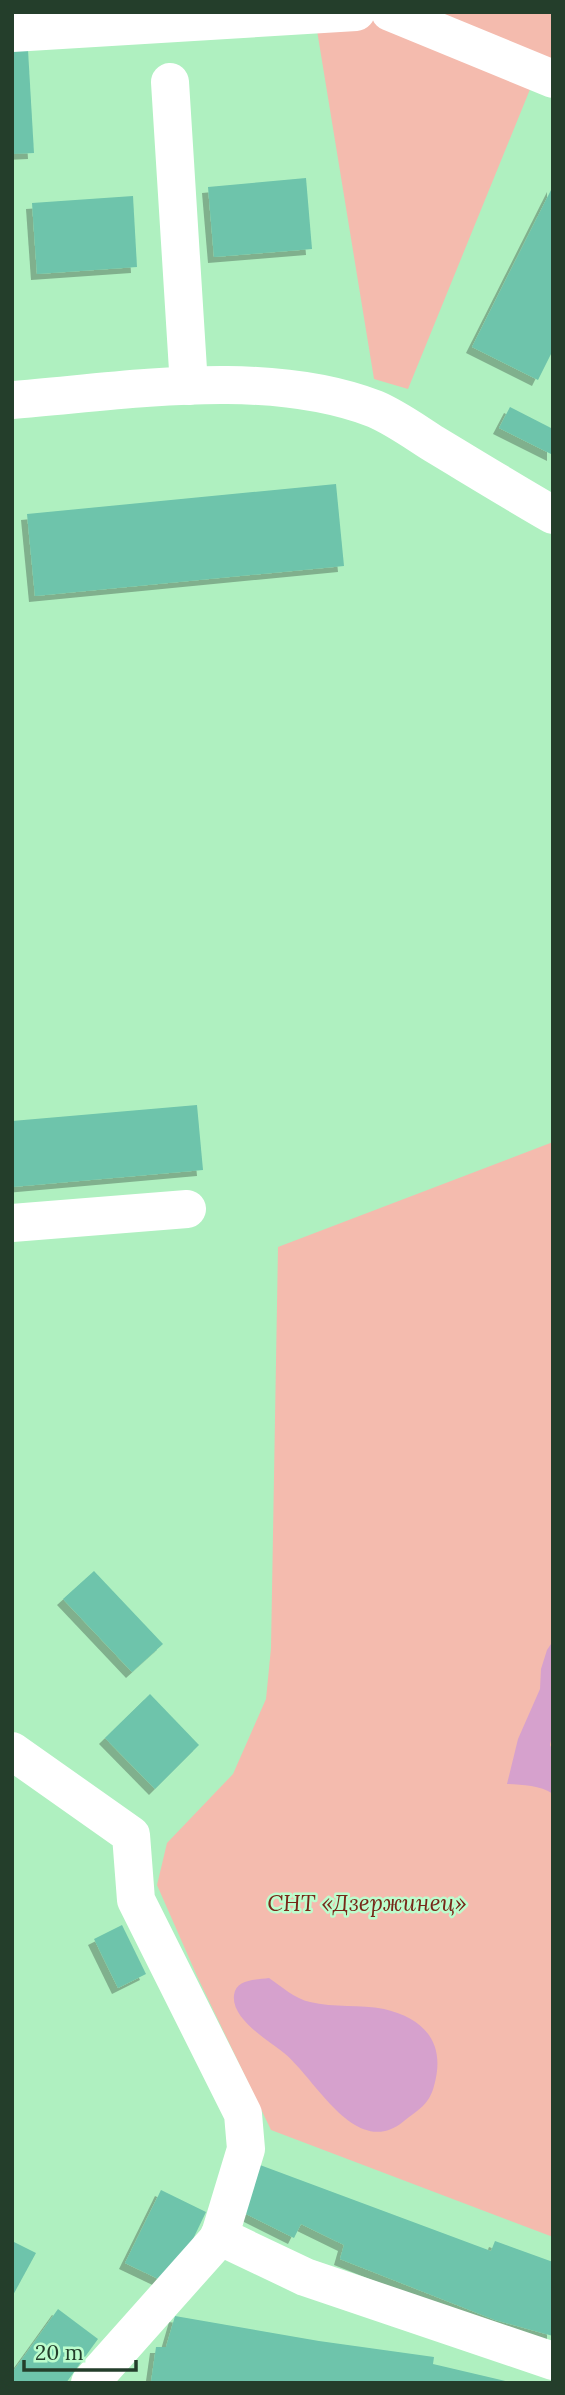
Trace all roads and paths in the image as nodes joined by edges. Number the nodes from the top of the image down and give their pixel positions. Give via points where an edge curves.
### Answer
1 (356, 12) edge
2 (390, 12) edge
3 (12, 33) edge
4 (553, 79) edge
5 (170, 82) dead end
6 (189, 386) junction
7 (12, 400) edge
8 (550, 507) edge
9 (187, 1209) dead end
10 (12, 1223) edge
11 (12, 1751) edge
12 (219, 2236) junction
13 (553, 2361) edge
14 (106, 2377) edge

1 - 3 street
2 - 4 street
5 - 6 street
6 - 7 street
6 - 8 street via 273,387 343,398 378,411
9 - 10 street
11 - 12 street via 131,1835 136,1900 243,2114 246,2149
12 - 13 street via 305,2277
12 - 14 street

